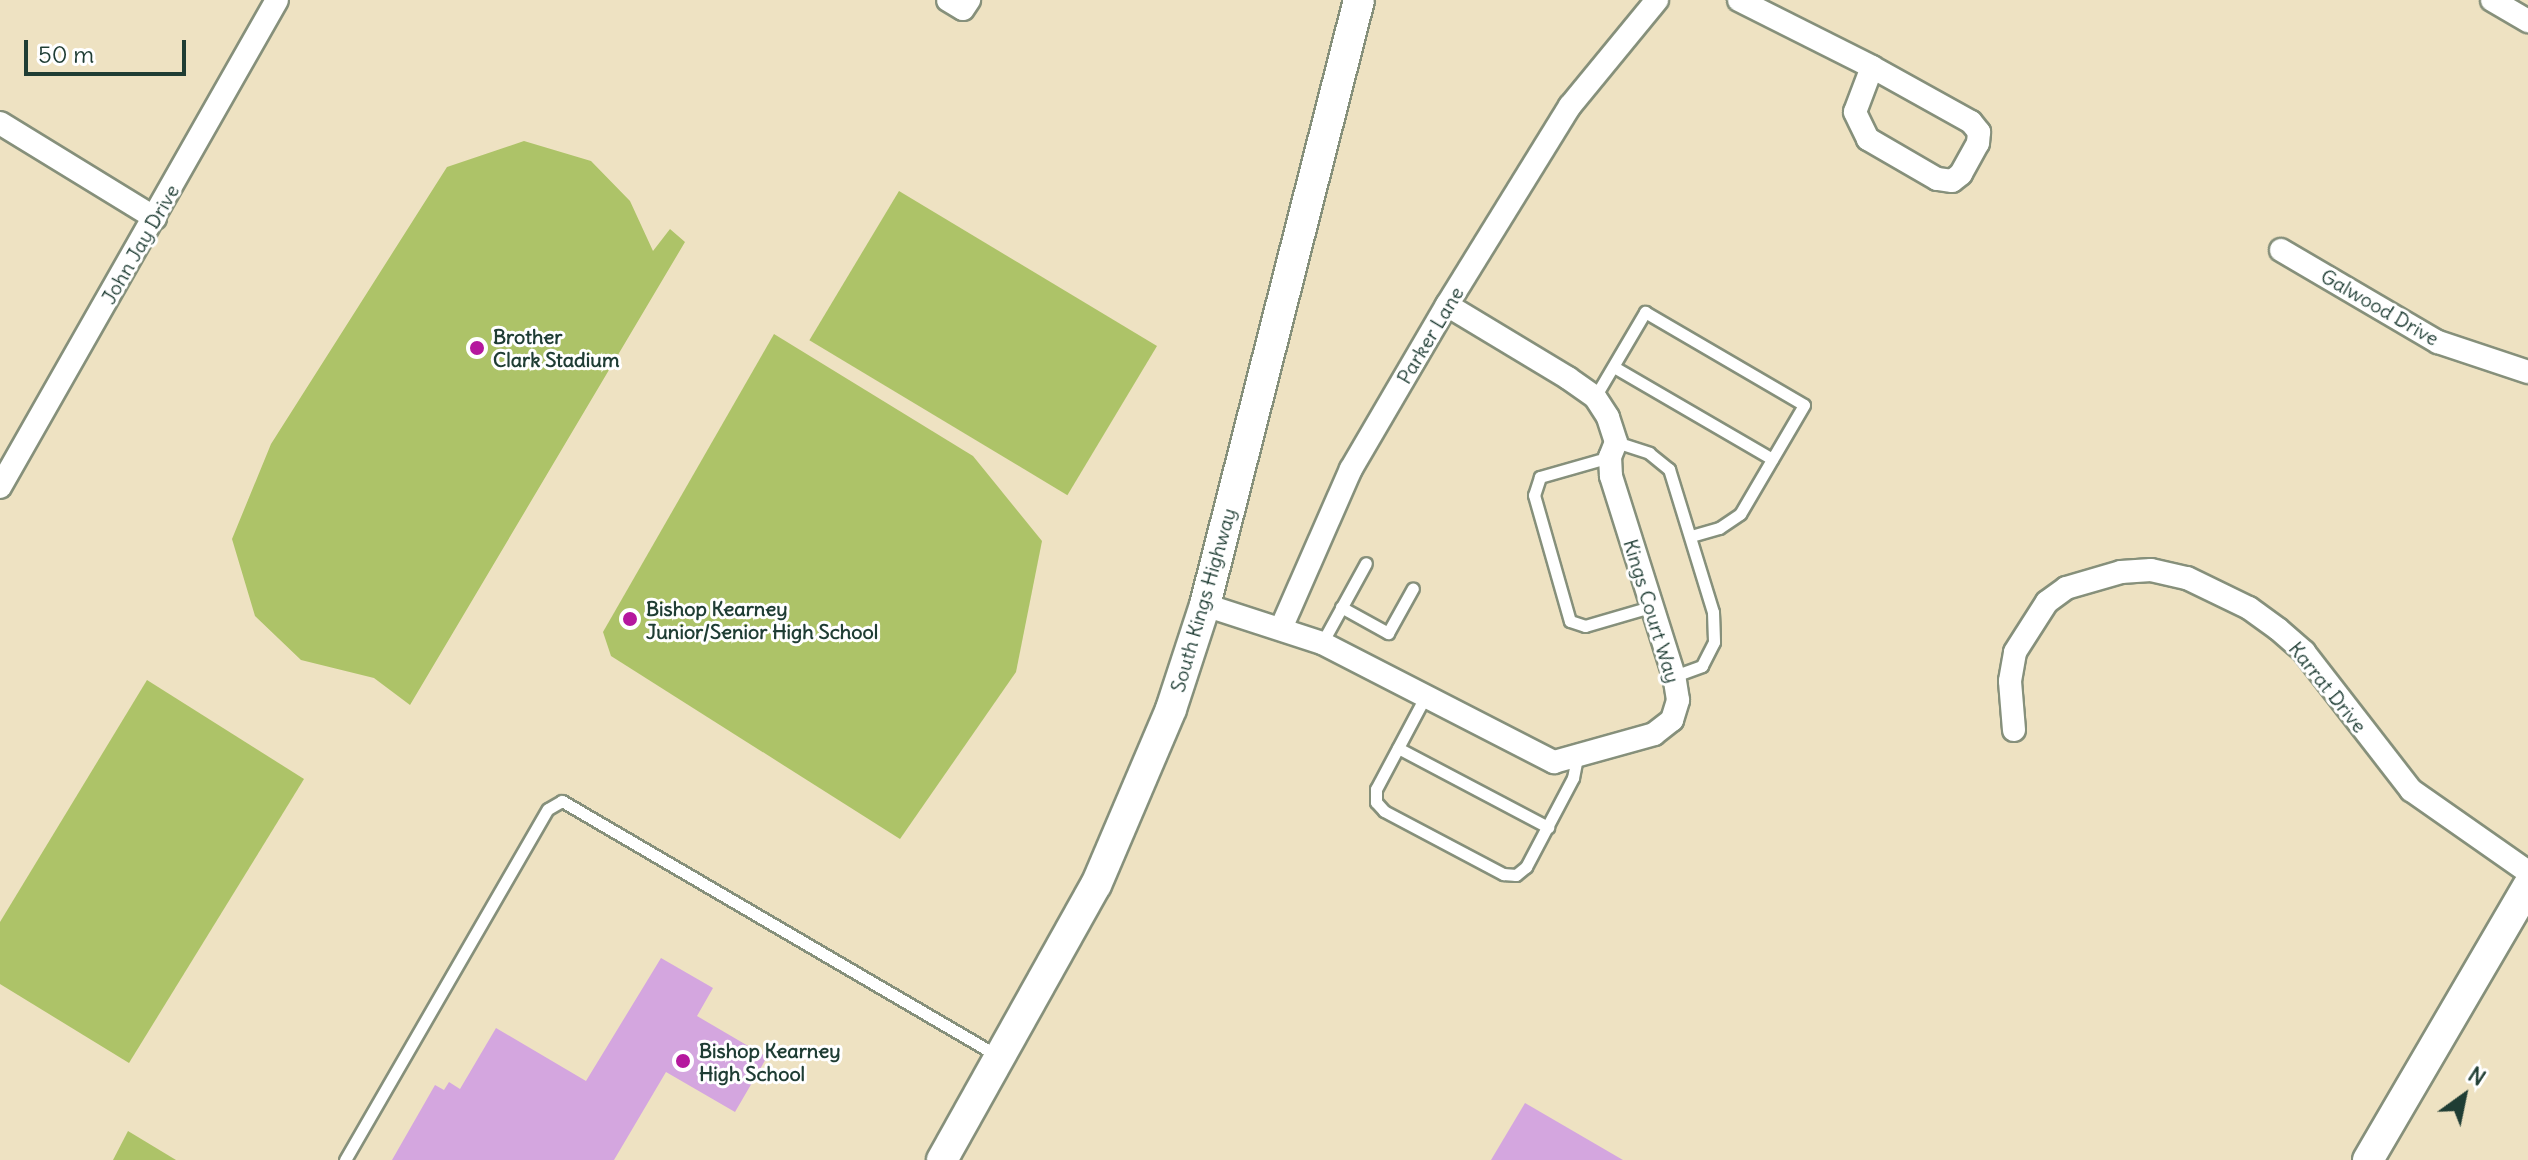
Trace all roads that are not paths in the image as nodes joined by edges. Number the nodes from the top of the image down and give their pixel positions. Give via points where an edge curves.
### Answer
1 (277, 0) edge
2 (948, 0) edge
3 (969, 0) edge
4 (1359, 0) edge
5 (1657, 0) edge
6 (1739, 0) edge
7 (2492, 0) edge
8 (2528, 21) edge
9 (1872, 67) junction
10 (0, 123) edge
11 (155, 218) junction
12 (2281, 250) dead end
13 (1447, 305) junction
14 (1614, 367) junction
15 (2528, 372) edge
16 (1595, 397) junction
17 (1613, 450) junction
18 (1772, 459) junction
19 (0, 487) edge
20 (1691, 536) junction
21 (1366, 563) dead end
22 (1413, 588) dead end
23 (1205, 605) junction
24 (1341, 607) junction
25 (1650, 607) junction
26 (1282, 626) junction
27 (1322, 643) junction
28 (1674, 676) junction
29 (1425, 697) junction
30 (2014, 730) dead end
31 (1398, 748) junction
32 (1577, 757) junction
33 (1548, 827) junction
34 (2528, 872) edge
35 (2528, 886) edge
36 (1002, 1058) junction
37 (345, 1160) edge
38 (942, 1160) edge
39 (2368, 1160) edge

1 - 11 street, John Jay Drive
2 - 3 street via 963,9
4 - 23 main road, South Kings Highway
5 - 13 street, Parker Lane via 1570,106
6 - 9 street
7 - 8 street
9 - 9 street via 1971,122 1979,132 1961,174 1952,181 1937,179 1868,139 1855,112
10 - 11 street
11 - 19 street, John Jay Drive
12 - 15 street, Galwood Drive via 2438,342
13 - 16 street
13 - 26 street, Parker Lane via 1351,469
14 - 16 lane
14 - 18 lane
14 - 18 lane via 1645,312 1659,320 1804,405
16 - 17 street, Kings Court Way
17 - 20 lane via 1649,453 1669,469
17 - 25 street, Kings Court Way
17 - 25 lane via 1540,477 1534,495 1570,621 1585,626
18 - 20 lane via 1740,514 1719,528
20 - 28 lane via 1713,612 1714,642 1702,666
21 - 24 lane
22 - 24 lane via 1388,633
23 - 26 street
23 - 36 main road, South Kings Highway via 1125,825
24 - 27 lane
25 - 28 street, Kings Court Way
26 - 27 street, Kings Court Way
27 - 29 street, Kings Court Way
28 - 32 street, Kings Court Way via 1678,700 1672,720 1654,734
29 - 31 lane
29 - 32 street, Kings Court Way via 1539,757 1554,762
30 - 34 street, Karrat Drive via 2010,681 2015,652 2047,602 2066,588 2121,572 2187,578 2249,608 2278,629 2304,652 2411,790
31 - 33 lane
31 - 33 lane via 1376,789 1376,802 1476,860 1516,875
32 - 33 lane via 1573,778
35 - 39 main road
36 - 37 lane via 562,801 548,809
36 - 38 main road, South Kings Highway

